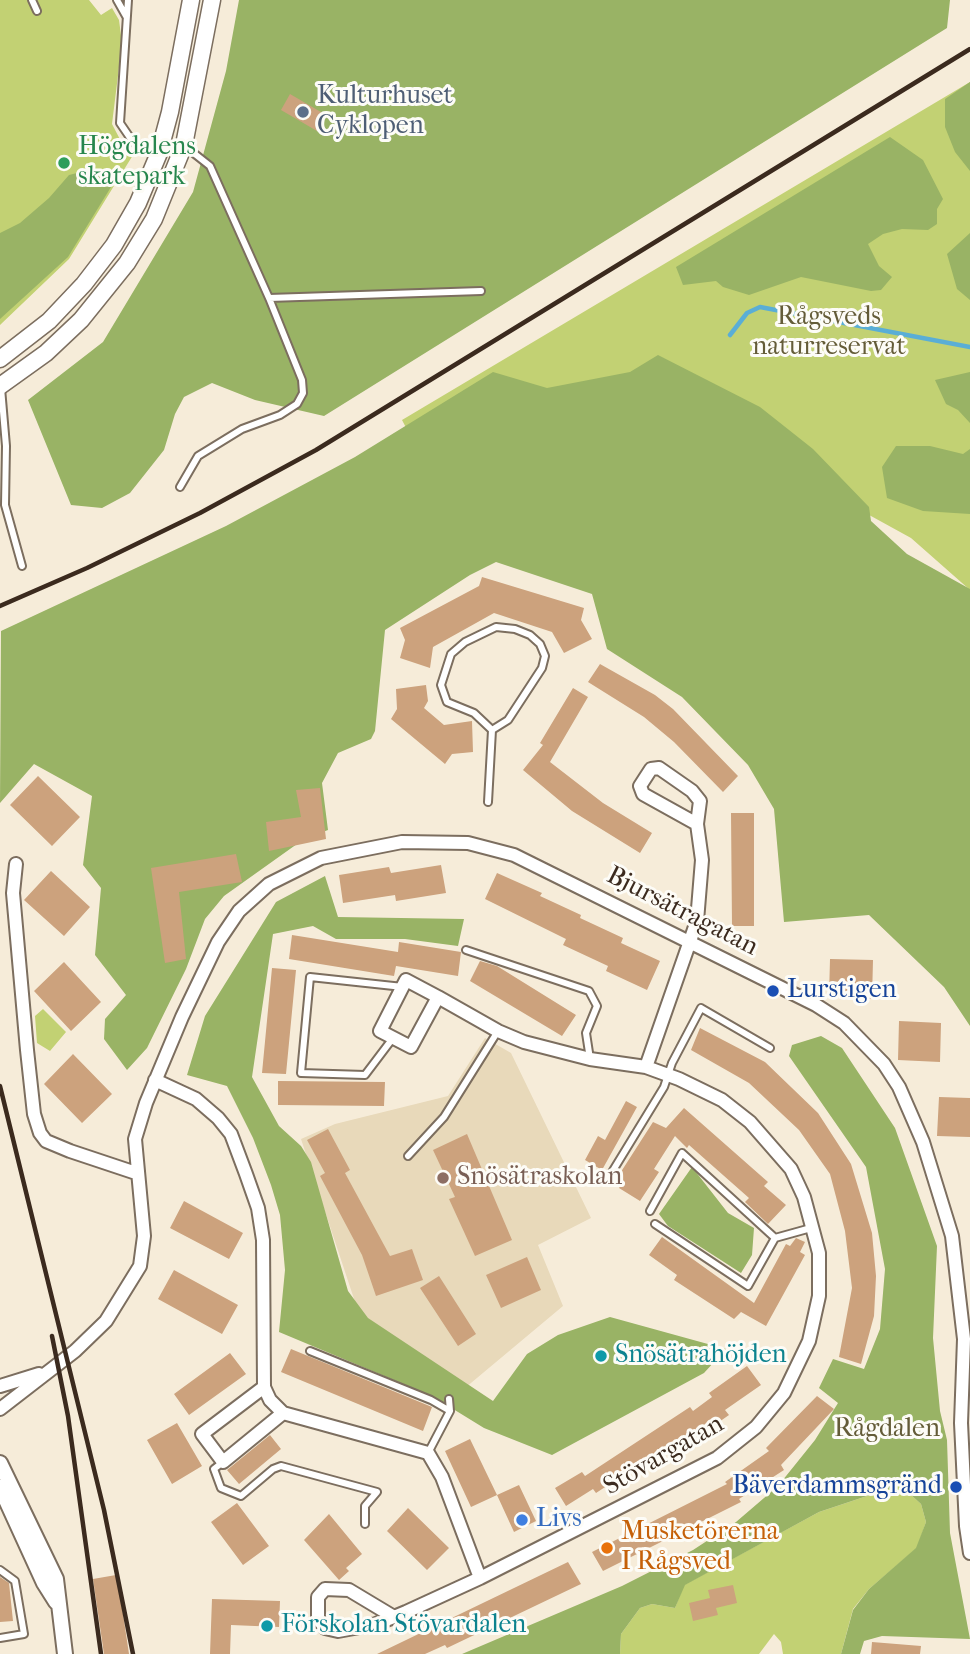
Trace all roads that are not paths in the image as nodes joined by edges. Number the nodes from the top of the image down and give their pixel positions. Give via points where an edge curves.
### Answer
1 (32, 0) edge
2 (117, 0) edge
3 (128, 0) edge
4 (191, 0) edge
5 (212, 0) edge
6 (37, 11) dead end
7 (127, 21) junction
8 (184, 145) junction
9 (159, 153) junction
10 (481, 292) dead end
11 (269, 298) junction
12 (0, 359) edge
13 (0, 386) edge
14 (180, 487) dead end
15 (22, 566) dead end
16 (492, 730) junction
17 (488, 802) dead end
18 (697, 824) junction
19 (16, 864) dead end
20 (690, 943) junction
21 (466, 950) dead end
22 (403, 987) junction
23 (438, 997) junction
24 (498, 1031) junction
25 (393, 1038) junction
26 (771, 1048) dead end
27 (590, 1059) junction
28 (646, 1067) junction
29 (668, 1075) junction
30 (155, 1080) junction
31 (408, 1156) dead end
32 (136, 1173) junction
33 (609, 1177) dead end
34 (650, 1211) dead end
35 (655, 1224) dead end
36 (813, 1227) junction
37 (775, 1238) junction
38 (965, 1277) edge
39 (967, 1340) edge
40 (310, 1351) dead end
41 (46, 1372) junction
42 (0, 1386) edge
43 (264, 1387) junction
44 (449, 1399) dead end
45 (0, 1409) edge
46 (450, 1411) junction
47 (283, 1413) junction
48 (428, 1453) junction
49 (223, 1462) junction
50 (0, 1463) edge
51 (0, 1488) edge
52 (365, 1524) dead end
53 (970, 1553) edge
54 (0, 1570) edge
55 (480, 1578) junction
56 (58, 1604) junction
57 (394, 1617) junction
58 (0, 1638) edge
59 (67, 1652) edge

1 - 6 lane
2 - 7 lane
3 - 7 lane
4 - 9 main road
5 - 8 main road
7 - 9 lane via 120,123 133,142
8 - 11 lane via 210,166
8 - 13 main road via 154,219 114,281 64,338
9 - 12 main road via 138,203 99,265 49,321
10 - 11 lane
11 - 14 lane via 303,393 297,404 280,415 242,429 198,456
13 - 15 lane via 5,505
16 - 16 lane via 474,713 447,702 441,685 451,654 465,642 496,628 515,629 540,643 545,656 508,720
16 - 17 lane
18 - 18 street via 700,801 692,791 659,768 651,769 640,786 643,794
18 - 20 street via 702,860 697,921
19 - 32 street via 13,893 27,1050 40,1133 46,1141
20 - 28 street
20 - 30 street, Bjursätragatan via 514,855 483,845 402,842 321,858 269,884 239,911 213,952
20 - 38 street, Bjursätragatan via 816,1005 844,1023 884,1064 899,1087 934,1169
21 - 27 lane via 589,991 597,1006 586,1033
22 - 23 street, Stövargatan via 406,980
22 - 25 street via 380,1031
22 - 25 lane via 310,977 301,1073 365,1075
23 - 24 street, Stövargatan
23 - 25 street via 411,1047
24 - 27 street, Stövargatan
24 - 31 lane via 444,1117
26 - 29 lane via 701,1008
27 - 28 street, Stövargatan
28 - 29 street, Stövargatan
29 - 33 lane
29 - 36 street, Stövargatan via 722,1100 772,1144 800,1188
30 - 32 street, Bjursätragatan via 135,1139
30 - 43 street via 197,1099 218,1118 231,1134 250,1185 263,1240
32 - 41 street, Bjursätragatan via 145,1236 140,1266 106,1321
34 - 37 lane via 682,1153
35 - 37 lane via 748,1286
36 - 37 lane
36 - 55 street, Stövargatan via 819,1253 819,1296 809,1341 784,1393 756,1427 717,1458
38 - 39 street, Bjursätragatan
39 - 53 street, Bjursätragatan via 961,1423
40 - 46 lane
41 - 42 street, Bjursätragatan
41 - 45 street, Bjursätragatan
43 - 47 street
43 - 49 street via 202,1434
44 - 46 lane
46 - 48 lane
47 - 48 street
47 - 49 street
48 - 55 street
49 - 52 lane via 214,1469 222,1488 241,1496 281,1466 377,1492 365,1506
50 - 56 street via 52,1569
51 - 56 street
54 - 58 lane via 15,1581 24,1634
55 - 57 street, Stövargatan
56 - 59 street
57 - 57 street, Stövargatan via 349,1590 325,1589 318,1597 318,1619 325,1628 338,1631

